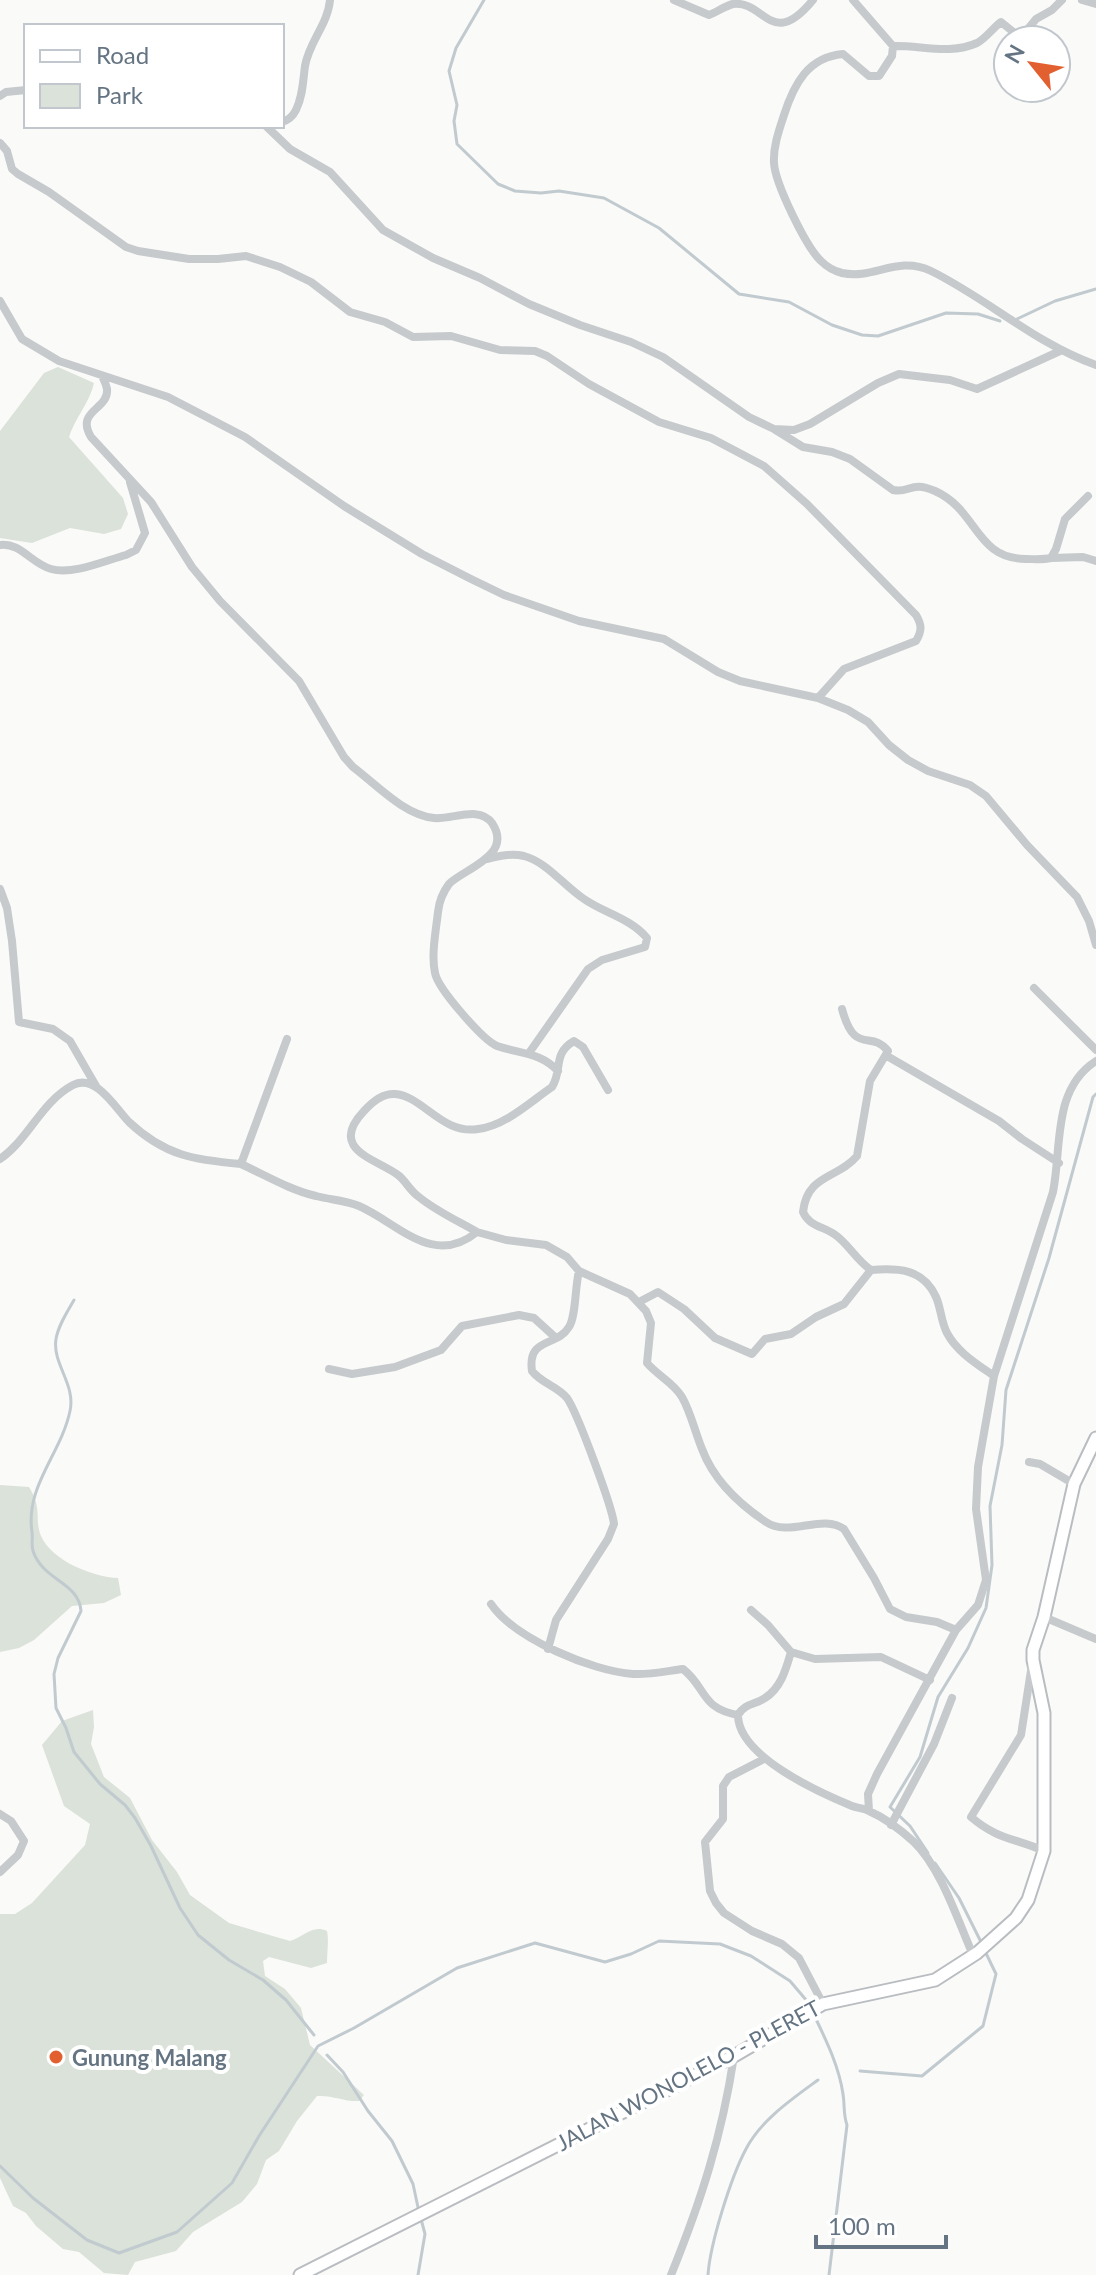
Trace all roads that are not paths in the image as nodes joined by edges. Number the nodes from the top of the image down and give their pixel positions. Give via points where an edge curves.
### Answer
1 (330, 0) edge
2 (674, 0) edge
3 (813, 0) edge
4 (853, 0) edge
5 (1062, 0) edge
6 (1082, 0) edge
7 (1096, 4) edge
8 (893, 46) junction
9 (24, 90) edge
10 (0, 96) edge
11 (284, 121) edge
12 (268, 128) edge
13 (0, 143) edge
14 (0, 301) edge
15 (1060, 351) junction
16 (1096, 365) edge
17 (102, 376) junction
18 (774, 429) junction
19 (129, 478) junction
20 (1088, 496) dead end
21 (0, 545) edge
22 (1051, 558) junction
23 (1096, 561) edge
24 (818, 698) junction
25 (487, 859) junction
26 (0, 889) edge
27 (1096, 945) edge
28 (1034, 988) dead end
29 (842, 1009) dead end
30 (287, 1039) dead end
31 (1096, 1050) edge
32 (529, 1053) junction
33 (887, 1056) junction
34 (1096, 1061) edge
35 (558, 1071) junction
36 (96, 1086) junction
37 (608, 1090) dead end
38 (0, 1159) edge
39 (1059, 1163) junction
40 (241, 1164) junction
41 (477, 1232) junction
42 (871, 1270) junction
43 (579, 1271) junction
44 (639, 1302) junction
45 (556, 1338) junction
46 (329, 1369) dead end
47 (994, 1376) junction
48 (1096, 1438) edge
49 (1029, 1462) dead end
50 (1074, 1484) junction
51 (491, 1604) dead end
52 (751, 1610) dead end
53 (1044, 1617) junction
54 (956, 1630) junction
55 (1096, 1639) edge
56 (548, 1649) junction
57 (791, 1652) junction
58 (1033, 1660) junction
59 (930, 1680) junction
60 (952, 1698) dead end
61 (738, 1715) junction
62 (764, 1759) junction
63 (869, 1811) junction
64 (0, 1814) edge
65 (892, 1822) junction
66 (1044, 1851) junction
67 (0, 1872) edge
68 (975, 1954) junction
69 (823, 2004) junction
70 (734, 2056) junction
71 (300, 2275) edge
72 (671, 2275) edge

1 - 11 street via 305,65 296,110
2 - 3 street via 709,15 743,5 782,21 798,17
4 - 8 street
5 - 8 street via 1023,35 1001,22 978,43 931,50
6 - 7 street
8 - 15 street via 879,76 869,76 843,54 829,56 814,63 791,93 775,149 775,174 811,249 830,269 844,273 919,266 983,299
9 - 10 street
12 - 18 street via 290,149 330,172 383,230 529,304 663,357
13 - 24 street via 18,174 126,247 189,259 246,256 317,284 350,312 413,337 451,336 500,350 535,351 659,422 711,438 764,466 921,623 916,641 844,669
14 - 17 street via 22,339 59,361
15 - 16 street
15 - 18 street via 977,389 899,374 810,424
17 - 19 street via 105,398 86,426
17 - 24 street via 168,397 245,437 422,554 504,595 579,621 664,639 740,681
18 - 22 street via 803,447 850,459 898,492 916,485 938,492 961,509 984,543 1002,556
19 - 21 street via 145,533 136,550 59,570 43,566 15,546
19 - 25 street via 220,601 299,681 353,767 420,816 487,818 497,837
20 - 22 street via 1065,519
22 - 23 street
24 - 27 street via 868,722 908,760 986,796 1077,897
25 - 32 street via 449,885 442,897 435,975 489,1041
25 - 32 street via 506,855 537,861 586,901 647,938 645,947 588,969
26 - 36 street via 12,941 19,1022 53,1029 70,1041
28 - 31 street
29 - 33 street via 851,1033 884,1046
30 - 40 street
32 - 35 street
33 - 39 street
33 - 42 street via 870,1081 857,1156 815,1184 803,1212 813,1224 837,1235
34 - 39 street via 1071,1086 1063,1106
35 - 37 street via 563,1051 577,1042
35 - 41 street via 552,1087 498,1123 479,1129 444,1123 392,1093 358,1118 352,1139 361,1156 393,1172 417,1197
36 - 38 street via 70,1086
36 - 40 street via 137,1129 174,1152
39 - 47 street
40 - 41 street via 298,1190 361,1207 422,1242 452,1246
41 - 43 street via 546,1245
42 - 44 street via 844,1304 791,1334 765,1339 752,1354 715,1338 658,1292
42 - 47 street via 898,1268 923,1280 936,1297 948,1336
43 - 44 street via 621,1288
43 - 45 street via 573,1319
44 - 54 street via 651,1323 647,1363 681,1395 707,1462 731,1494 771,1526 844,1529 890,1609
45 - 46 street via 534,1318 519,1315 462,1326 441,1350 395,1367 352,1374
45 - 56 street via 537,1348 532,1371 572,1407 614,1524 556,1620
47 - 54 street via 976,1489 986,1580 978,1605
48 - 50 main road, JALAN WONOLELO - PLERET
49 - 50 street
50 - 53 main road, JALAN WONOLELO - PLERET
51 - 56 street
52 - 57 street
53 - 55 street
53 - 58 main road, JALAN WONOLELO - PLERET
54 - 59 street
56 - 61 street via 633,1674 683,1669 708,1702
57 - 59 street via 815,1659 881,1657
57 - 61 street via 781,1682
58 - 66 main road, JALAN WONOLELO - PLERET via 1044,1713
58 - 66 street via 1021,1735 971,1817 1001,1838
59 - 63 street via 870,1788
60 - 65 street
61 - 62 street via 746,1739
62 - 63 street
62 - 69 street via 729,1777 723,1786 723,1819 705,1842 710,1891 724,1913 799,1958
63 - 65 street
64 - 67 street via 24,1841
65 - 68 street via 927,1857
66 - 68 main road, JALAN WONOLELO - PLERET via 1028,1900
68 - 69 main road, JALAN WONOLELO - PLERET via 935,1980
69 - 70 main road, JALAN WONOLELO - PLERET
70 - 71 main road, JALAN WONOLELO - PLERET
70 - 72 street via 726,2115

